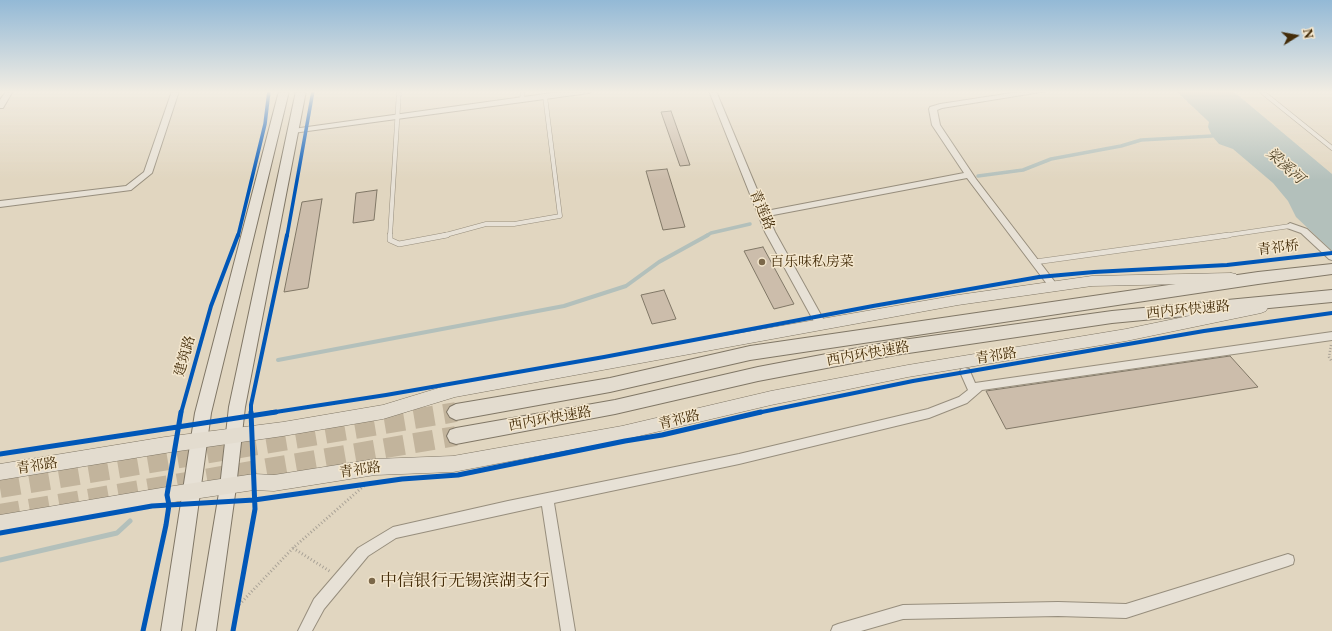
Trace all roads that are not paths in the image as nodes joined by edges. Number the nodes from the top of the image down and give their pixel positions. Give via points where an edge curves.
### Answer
1 (166, 120) edge
2 (277, 120) edge
3 (295, 120) edge
4 (366, 120) edge
5 (397, 120) edge
6 (548, 120) edge
7 (724, 120) edge
8 (935, 120) edge
9 (1297, 120) edge
10 (293, 131) junction
11 (1332, 148) edge
12 (969, 175) junction
13 (0, 204) edge
14 (763, 214) junction
15 (1290, 226) joint
16 (1332, 257) edge
17 (1035, 262) junction
18 (1332, 269) edge
19 (1258, 278) junction
20 (1053, 286) junction
21 (1332, 296) edge
22 (1283, 302) junction
23 (821, 324) junction
24 (1331, 340) edge
25 (965, 372) dead end
26 (974, 391) junction
27 (456, 412) tunnel mouth
28 (234, 435) junction
29 (456, 436) tunnel mouth
30 (199, 440) junction
31 (0, 472) edge
32 (228, 487) junction
33 (191, 492) junction
34 (547, 500) junction
35 (0, 524) edge
36 (1288, 560) dead end
37 (171, 631) edge
38 (206, 631) edge
39 (305, 631) edge
40 (568, 631) edge
41 (838, 631) edge

1 - 13 street via 148,173 128,188
2 - 30 main road via 203,413
3 - 10 main road
4 - 10 street
5 - 6 lane via 390,240 399,244 456,233 486,224 514,224 560,216
7 - 14 street, 青莲路
8 - 12 street
9 - 11 lane
10 - 28 main road via 237,407
12 - 14 street
12 - 17 street
14 - 23 street, 青莲路 via 770,232
15 - 16 street via 1304,231
15 - 17 lane
17 - 20 street
18 - 19 highway, 青祁桥
19 - 20 main road, 青祁路 via 1092,281
19 - 27 highway, 西内环快速路 via 750,353 610,385
20 - 23 main road, 青祁路
21 - 22 highway
22 - 29 highway, 西内环快速路 via 1112,317 895,348 758,374 615,407
22 - 32 main road, 青祁路 via 1126,335 908,371 770,398 622,433 453,464 376,467 274,483 254,482
23 - 28 main road, 青祁路 via 455,390 383,412
24 - 26 street via 979,386
25 - 26 street
26 - 34 street via 963,400 929,413 739,459
28 - 30 main road, 青祁路
28 - 32 main road
30 - 31 main road, 青祁路
30 - 33 main road
32 - 33 main road, 青祁路
32 - 38 main road
33 - 35 main road, 青祁路
33 - 37 main road
34 - 39 street via 393,534 363,552 319,604
34 - 40 street
36 - 41 street via 1126,611 1058,609 903,612

